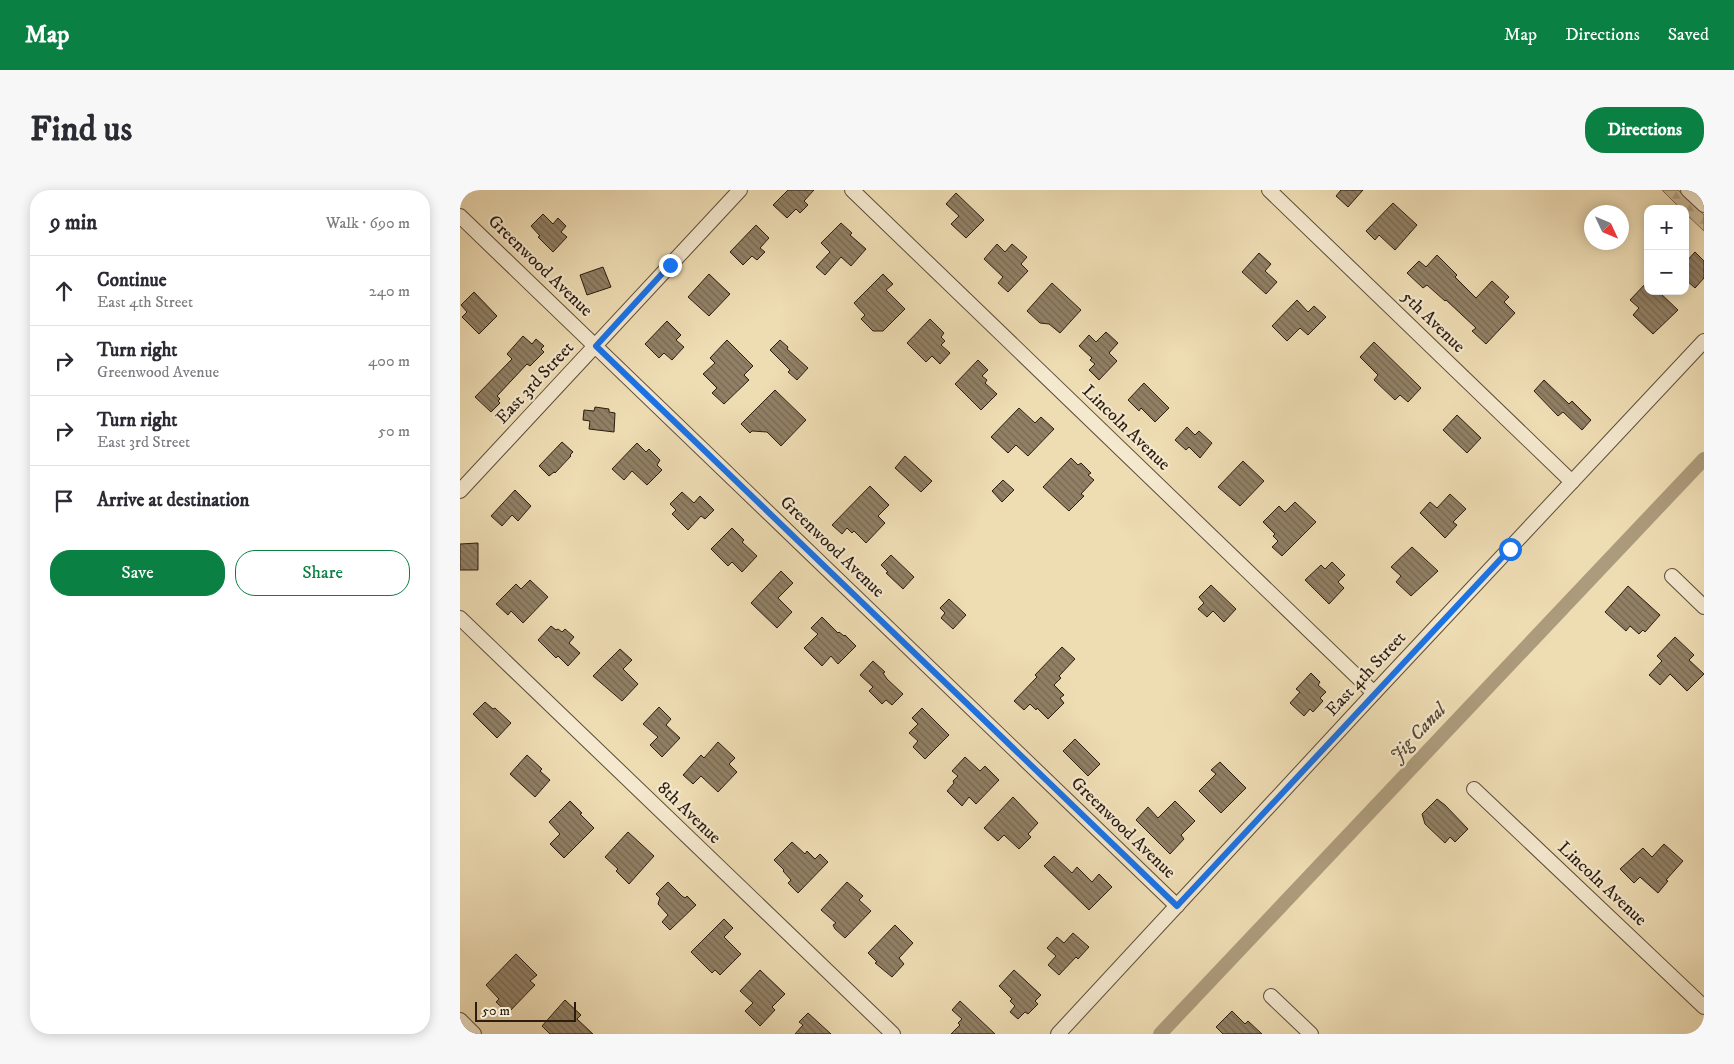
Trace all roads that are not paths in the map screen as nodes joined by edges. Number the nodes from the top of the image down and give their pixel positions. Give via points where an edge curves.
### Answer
1 (740, 190) edge
2 (852, 190) edge
3 (1269, 190) edge
4 (1688, 190) edge
5 (1704, 206) edge
6 (460, 216) edge
7 (1704, 341) edge
8 (596, 346) junction
9 (1572, 482) junction
10 (460, 491) edge
11 (1672, 576) dead end
12 (1704, 607) edge
13 (460, 618) edge
14 (1374, 693) junction
15 (1474, 788) dead end
16 (1177, 906) junction
17 (1270, 996) dead end
18 (1704, 1007) edge
19 (460, 1020) edge
20 (474, 1034) edge
21 (893, 1034) edge
22 (1058, 1034) edge
23 (1311, 1034) edge

1 - 8 street, East 3rd Street
2 - 14 street, Lincoln Avenue
3 - 9 street, 5th Avenue
4 - 5 street
6 - 8 street, Greenwood Avenue
7 - 9 street, East 4th Street
8 - 10 street, East 3rd Street
8 - 16 street, Greenwood Avenue
9 - 14 street, East 4th Street
11 - 12 street
13 - 21 street, 8th Avenue
14 - 16 street, East 4th Street
15 - 18 street, Lincoln Avenue
16 - 22 street, East 4th Street
17 - 23 street
19 - 20 street

